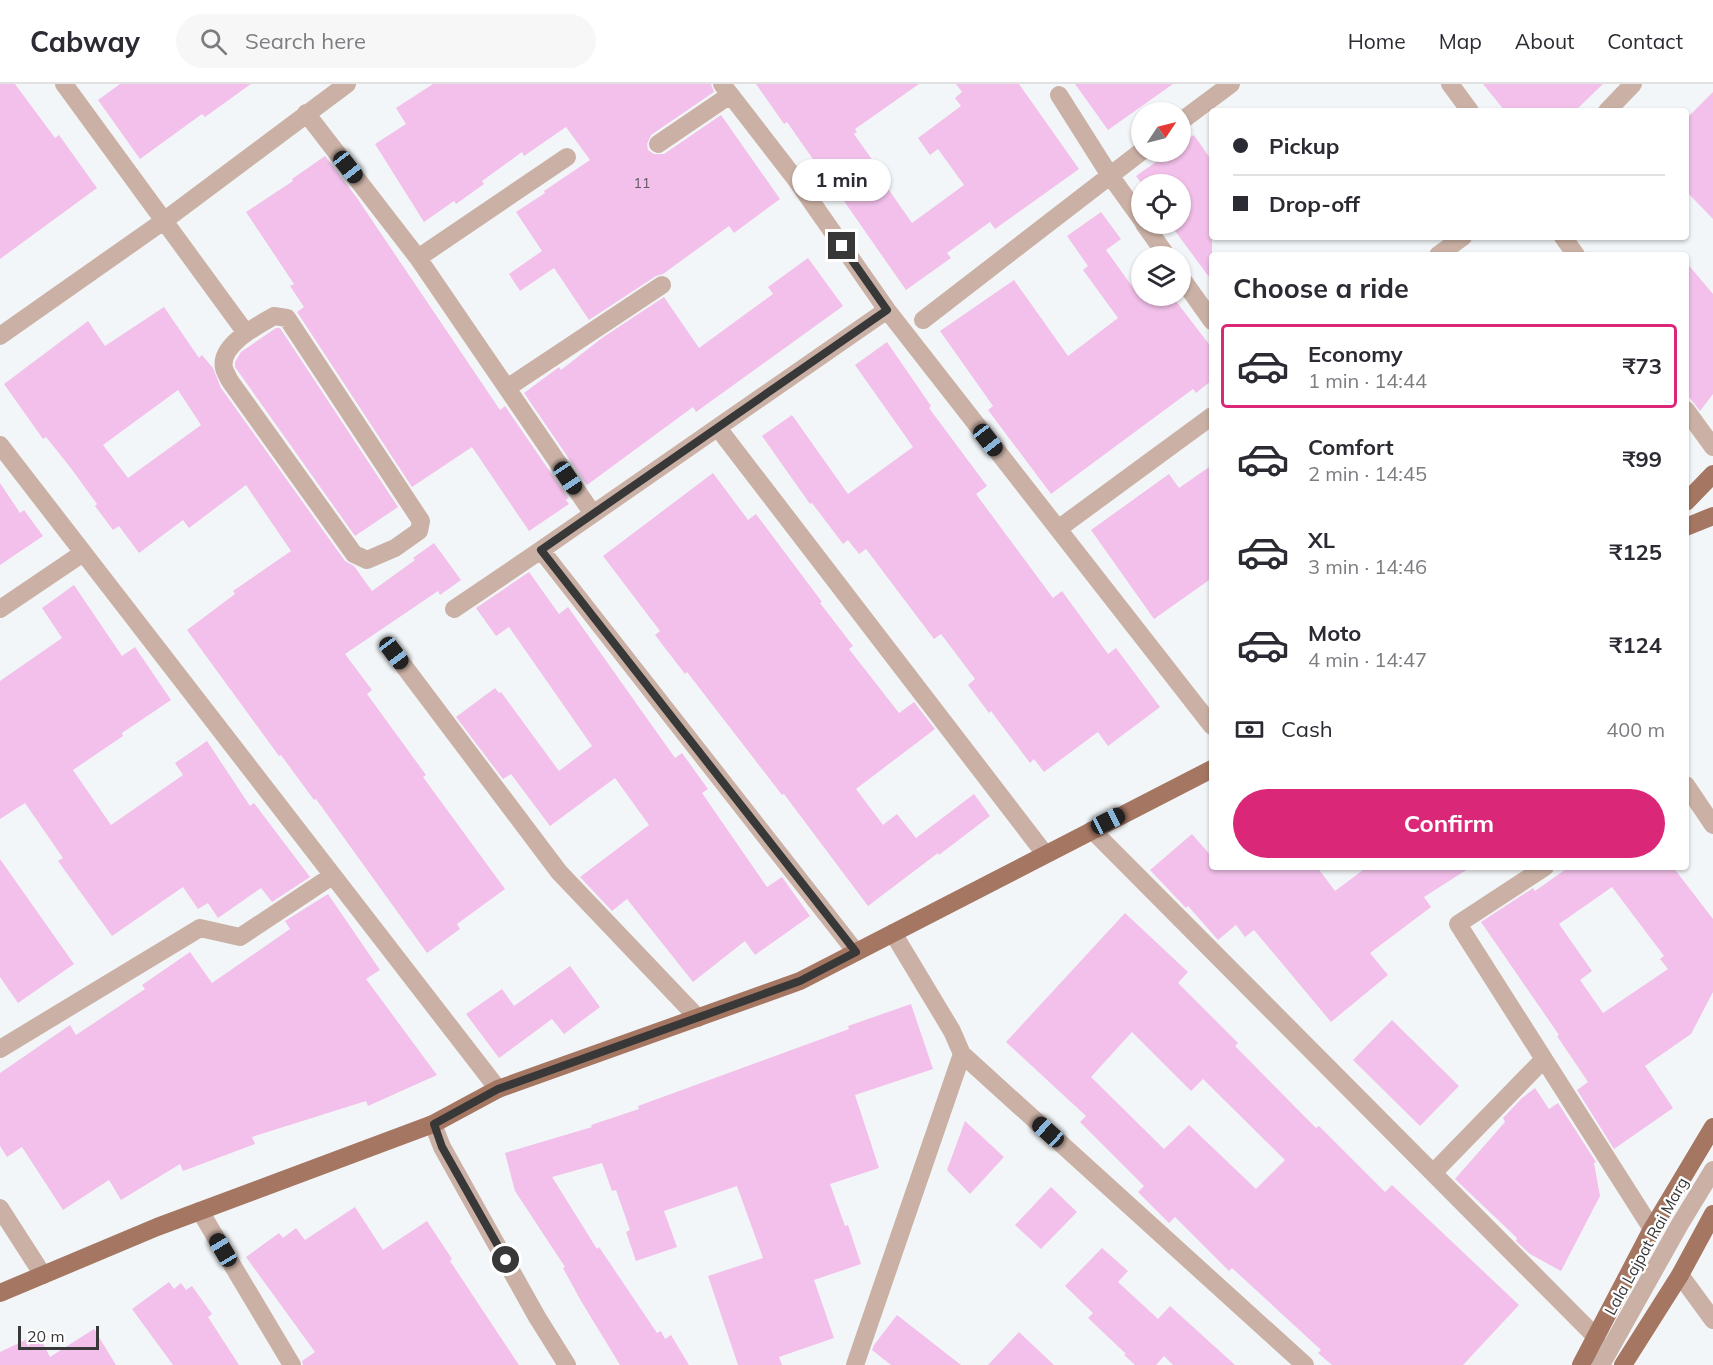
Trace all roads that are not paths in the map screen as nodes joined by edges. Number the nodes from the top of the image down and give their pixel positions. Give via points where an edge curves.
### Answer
1 (64, 84) edge
2 (1231, 84) edge
3 (1450, 84) edge
4 (1634, 84) edge
5 (344, 85) edge
6 (726, 90) edge
7 (1059, 95) dead end
8 (1468, 108) edge
9 (1610, 108) edge
10 (306, 113) junction
11 (1191, 114) edge
12 (658, 144) dead end
13 (567, 157) dead end
14 (1131, 159) edge
15 (1109, 174) junction
16 (1131, 205) edge
17 (165, 220) junction
18 (418, 258) junction
19 (662, 285) dead end
20 (1191, 291) edge
21 (887, 310) junction
22 (1209, 317) edge
23 (923, 320) dead end
24 (246, 333) junction
25 (0, 336) edge
26 (507, 388) junction
27 (1689, 414) edge
28 (1209, 418) edge
29 (718, 428) junction
30 (0, 446) edge
31 (1713, 447) edge
32 (1713, 474) edge
33 (1689, 498) edge
34 (593, 514) junction
35 (1713, 516) edge
36 (1689, 526) edge
37 (1058, 529) junction
38 (541, 550) junction
39 (83, 553) junction
40 (0, 609) edge
41 (454, 609) dead end
42 (394, 653) dead end
43 (1209, 722) edge
44 (1209, 771) edge
45 (1689, 789) edge
46 (1713, 825) edge
47 (1092, 830) junction
48 (1045, 854) junction
49 (1540, 870) edge
50 (333, 876) junction
51 (893, 933) junction
52 (856, 952) junction
53 (698, 1018) junction
54 (0, 1049) edge
55 (962, 1054) junction
56 (1544, 1059) junction
57 (498, 1089) junction
58 (434, 1124) junction
59 (1713, 1128) edge
60 (1713, 1170) edge
61 (1433, 1173) junction
62 (0, 1208) edge
63 (200, 1211) junction
64 (1713, 1214) edge
65 (1652, 1229) junction
66 (43, 1275) junction
67 (1680, 1275) junction
68 (0, 1293) edge
69 (1713, 1320) edge
70 (1596, 1337) junction
71 (292, 1365) edge
72 (567, 1365) edge
73 (855, 1365) edge
74 (1305, 1365) edge
75 (1581, 1365) edge
76 (1601, 1365) edge
77 (1623, 1365) edge

1 - 17 street
2 - 11 street
3 - 8 street
4 - 9 street
5 - 10 street
6 - 12 street
6 - 21 street
7 - 15 street
10 - 17 street
10 - 18 street
13 - 18 street
14 - 15 street
15 - 16 street
15 - 23 street
17 - 24 street
17 - 25 street
18 - 26 street
19 - 26 street
20 - 22 street
21 - 29 street
21 - 37 street
24 - 24 street via 226,351 223,367 354,554 367,560 395,548 419,531 421,521 287,318 274,316
26 - 34 street
27 - 31 street
28 - 37 street
29 - 34 street
29 - 48 street
30 - 39 street
32 - 33 main road
34 - 38 street
35 - 36 main road
37 - 43 street
38 - 41 street
38 - 52 street
39 - 40 street
39 - 50 street
42 - 53 street via 559,872
44 - 47 main road
45 - 46 street
47 - 48 main road
47 - 61 street
48 - 51 main road
49 - 56 street via 1458,924
50 - 54 street via 240,937 200,928
50 - 57 street
51 - 52 main road
51 - 55 street
52 - 53 main road via 800,981
53 - 57 main road
55 - 73 street
55 - 74 street
56 - 61 street
56 - 65 street
57 - 58 main road
58 - 63 main road
58 - 72 street via 448,1157
59 - 65 main road, Lala Lajpat Rai Marg
60 - 76 street
61 - 70 street
62 - 66 street
63 - 66 main road
63 - 71 street
64 - 67 main road
65 - 70 main road, Lala Lajpat Rai Marg
66 - 68 main road
67 - 69 street
67 - 77 main road
70 - 75 main road, Lala Lajpat Rai Marg

